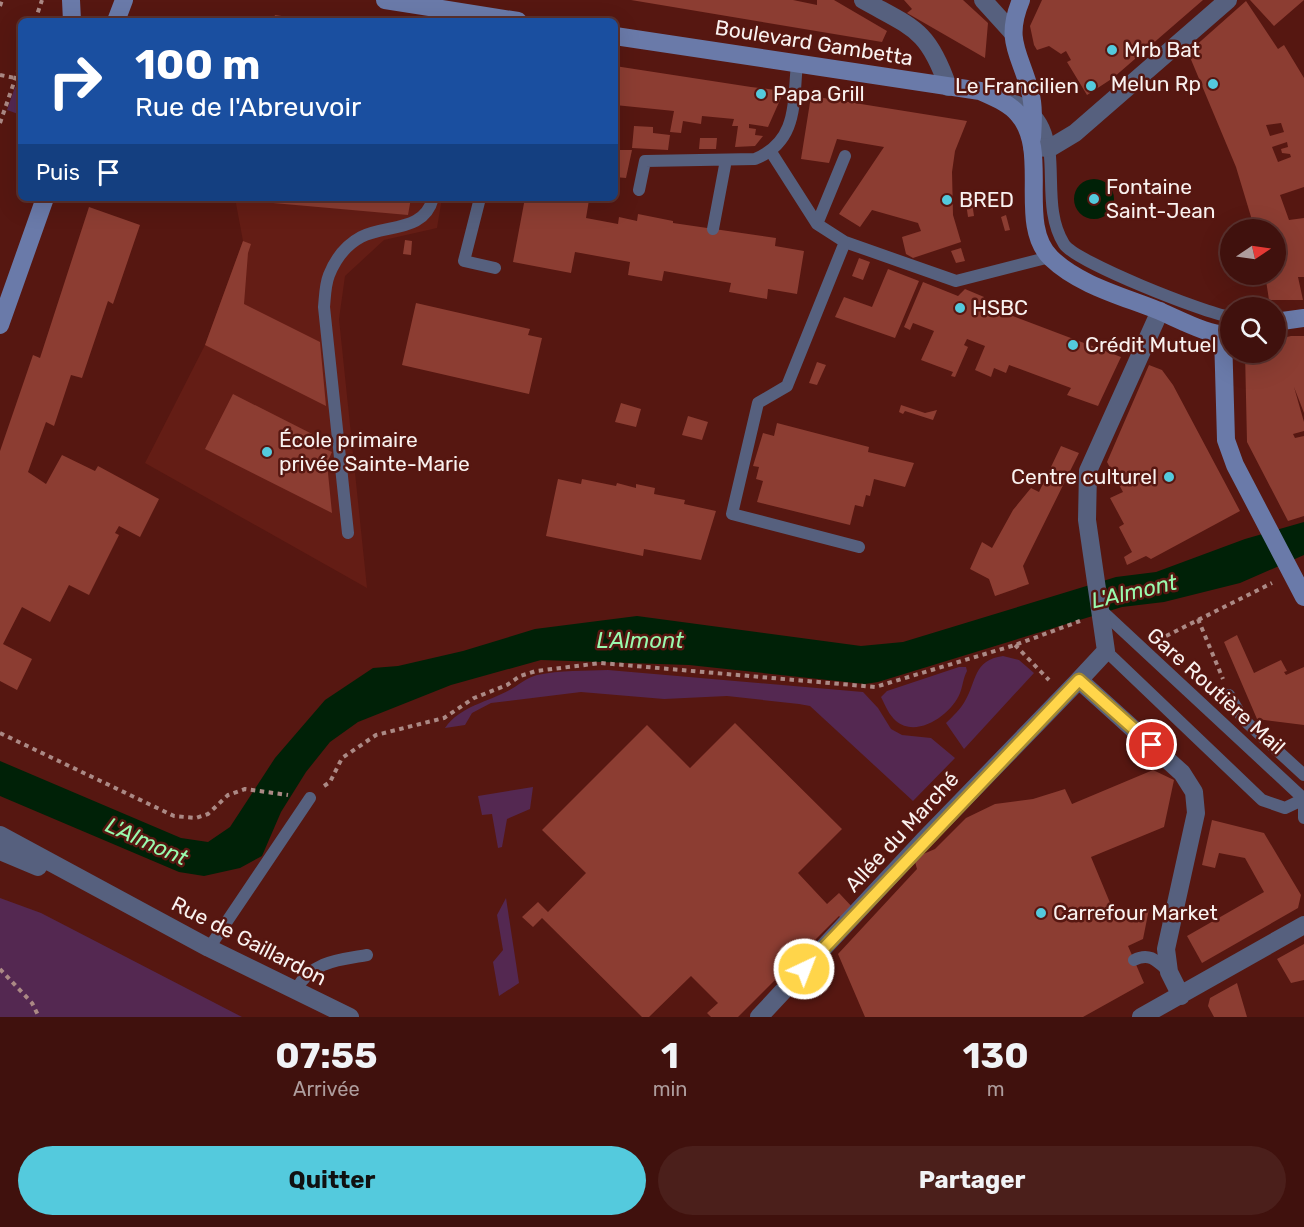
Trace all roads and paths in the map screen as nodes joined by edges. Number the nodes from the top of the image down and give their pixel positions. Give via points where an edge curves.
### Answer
1 (2, 0) edge
2 (42, 0) edge
3 (71, 0) edge
4 (124, 0) edge
5 (385, 0) edge
6 (862, 0) edge
7 (983, 0) edge
8 (1021, 0) edge
9 (1227, 0) edge
10 (0, 6) edge
11 (453, 16) edge
12 (36, 18) edge
13 (72, 18) edge
14 (117, 18) edge
15 (479, 18) edge
16 (1012, 32) junction
17 (618, 36) edge
18 (797, 63) junction
19 (18, 70) edge
20 (0, 75) edge
21 (15, 78) junction
22 (948, 87) junction
23 (980, 91) junction
24 (1033, 110) junction
25 (0, 123) edge
26 (1041, 147) junction
27 (771, 152) junction
28 (845, 156) dead end
29 (726, 160) junction
30 (639, 190) dead end
31 (44, 201) edge
32 (432, 201) edge
33 (479, 201) edge
34 (817, 224) junction
35 (712, 230) dead end
36 (845, 242) junction
37 (1050, 257) junction
38 (495, 268) dead end
39 (1160, 311) junction
40 (1220, 315) edge
41 (0, 325) edge
42 (1220, 332) edge
43 (1227, 363) edge
44 (348, 533) dead end
45 (859, 547) dead end
46 (1292, 574) junction
47 (1304, 597) edge
48 (1103, 612) junction
49 (1198, 619) junction
50 (1134, 643) junction
51 (1015, 645) junction
52 (1106, 651) junction
53 (1038, 667) dead end
54 (1079, 680) junction
55 (1229, 695) joint
56 (0, 733) edge
57 (1304, 775) edge
58 (310, 798) junction
59 (1304, 800) edge
60 (1304, 818) edge
61 (0, 835) edge
62 (0, 851) edge
63 (129, 904) junction
64 (1304, 925) edge
65 (209, 948) junction
66 (367, 955) dead end
67 (1134, 960) dead end
68 (0, 969) edge
69 (1169, 972) junction
70 (296, 989) junction
71 (1181, 996) junction
72 (39, 1017) edge
73 (350, 1017) edge
74 (759, 1017) edge
75 (1141, 1017) edge

1 - 10 path
2 - 12 path
3 - 13 main road
4 - 14 main road
5 - 11 main road
6 - 22 street via 918,32 932,48
7 - 16 street
8 - 16 main road
9 - 26 street via 1097,117 1075,133
11 - 15 main road
16 - 24 main road
17 - 18 main road, Boulevard Gambetta
18 - 22 main road, Boulevard Gambetta
18 - 27 lane via 790,123 782,141
19 - 21 path
20 - 21 path
21 - 25 path
22 - 23 main road, Boulevard Gambetta
23 - 24 lane via 1017,99
23 - 26 main road, Boulevard Gambetta via 1019,115
24 - 26 main road
26 - 37 main road via 1036,222
26 - 40 lane via 1055,228 1065,247 1084,259
27 - 29 lane via 755,159
27 - 34 lane
28 - 34 lane
29 - 30 lane via 645,161
29 - 35 lane
31 - 41 main road
32 - 44 lane via 426,214 415,223 361,237 340,254 328,277 324,307
33 - 38 lane via 464,261
34 - 36 lane
36 - 37 lane via 956,281
36 - 45 lane via 787,386 758,403 732,514
37 - 39 main road via 1070,273
39 - 42 main road
39 - 48 street via 1088,471 1087,520
43 - 46 main road via 1226,440
46 - 47 main road
46 - 49 path
48 - 50 lane, Gare Routière Mail
48 - 51 path
48 - 52 street
49 - 50 path via 1149,645 1139,637
49 - 55 path
50 - 59 lane, Gare Routière Mail
51 - 53 path
51 - 58 path via 875,687 601,663 536,671 474,698 444,718 376,735 342,758 330,782
52 - 54 street, Allée du Marché
52 - 59 lane via 1262,800 1285,808
54 - 69 street via 1182,773 1194,792 1196,813 1166,949
54 - 74 street, Allée du Marché
55 - 57 lane via 1243,719
56 - 58 path via 174,816 196,818 208,814 228,795 245,789
58 - 65 lane
59 - 60 lane
61 - 63 street, Rue de Gaillardon
62 - 63 street, Rue de Gaillardon
63 - 65 street, Rue de Gaillardon
64 - 71 street
65 - 70 street, Rue de Gaillardon
66 - 70 lane via 322,963 303,977
67 - 69 lane via 1143,956 1154,958
68 - 72 path via 32,1003
69 - 71 street
70 - 73 street, Rue de Gaillardon
71 - 75 street

